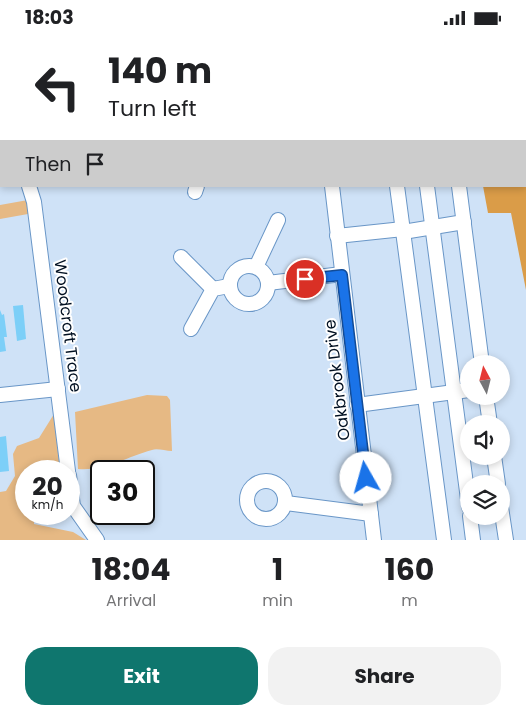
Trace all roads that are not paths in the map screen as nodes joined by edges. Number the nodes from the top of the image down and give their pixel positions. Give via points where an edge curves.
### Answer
1 (29, 187) edge
2 (332, 187) edge
3 (397, 187) edge
4 (427, 187) edge
5 (459, 187) edge
6 (278, 221) dead end
7 (464, 221) junction
8 (432, 227) junction
9 (403, 231) junction
10 (337, 236) junction
11 (181, 257) dead end
12 (256, 267) junction
13 (342, 275) junction
14 (268, 283) junction
15 (229, 286) junction
16 (213, 289) junction
17 (191, 329) dead end
18 (481, 355) edge
19 (58, 389) junction
20 (454, 392) junction
21 (460, 392) edge
22 (0, 395) edge
23 (425, 397) junction
24 (357, 405) junction
25 (67, 460) edge
26 (465, 475) edge
27 (286, 503) dead end
28 (370, 514) junction
29 (80, 515) edge
30 (471, 525) edge
31 (504, 525) edge
32 (97, 540) edge
33 (374, 540) edge
34 (444, 540) edge
35 (473, 540) edge
36 (506, 540) edge

1 - 19 street, Woodcroft Trace via 35,208
2 - 10 street, Oakbrook Drive
3 - 9 street
4 - 8 street
5 - 7 street
6 - 12 street
7 - 8 street
7 - 18 street
8 - 9 street
8 - 20 street
9 - 10 street
9 - 23 street
10 - 13 street, Oakbrook Drive
11 - 16 street
12 - 14 street via 264,273
12 - 15 street via 249,265 237,269
13 - 14 street
13 - 24 street, Oakbrook Drive
14 - 15 street via 261,299 250,304 238,301
15 - 16 street
16 - 17 street
19 - 22 street
19 - 25 street, Woodcroft Trace
20 - 21 street
20 - 23 street
20 - 26 street
23 - 24 street
23 - 34 street
24 - 28 street, Oakbrook Drive
27 - 28 street
28 - 33 street, Oakbrook Drive
29 - 32 street
30 - 35 street
31 - 36 street

